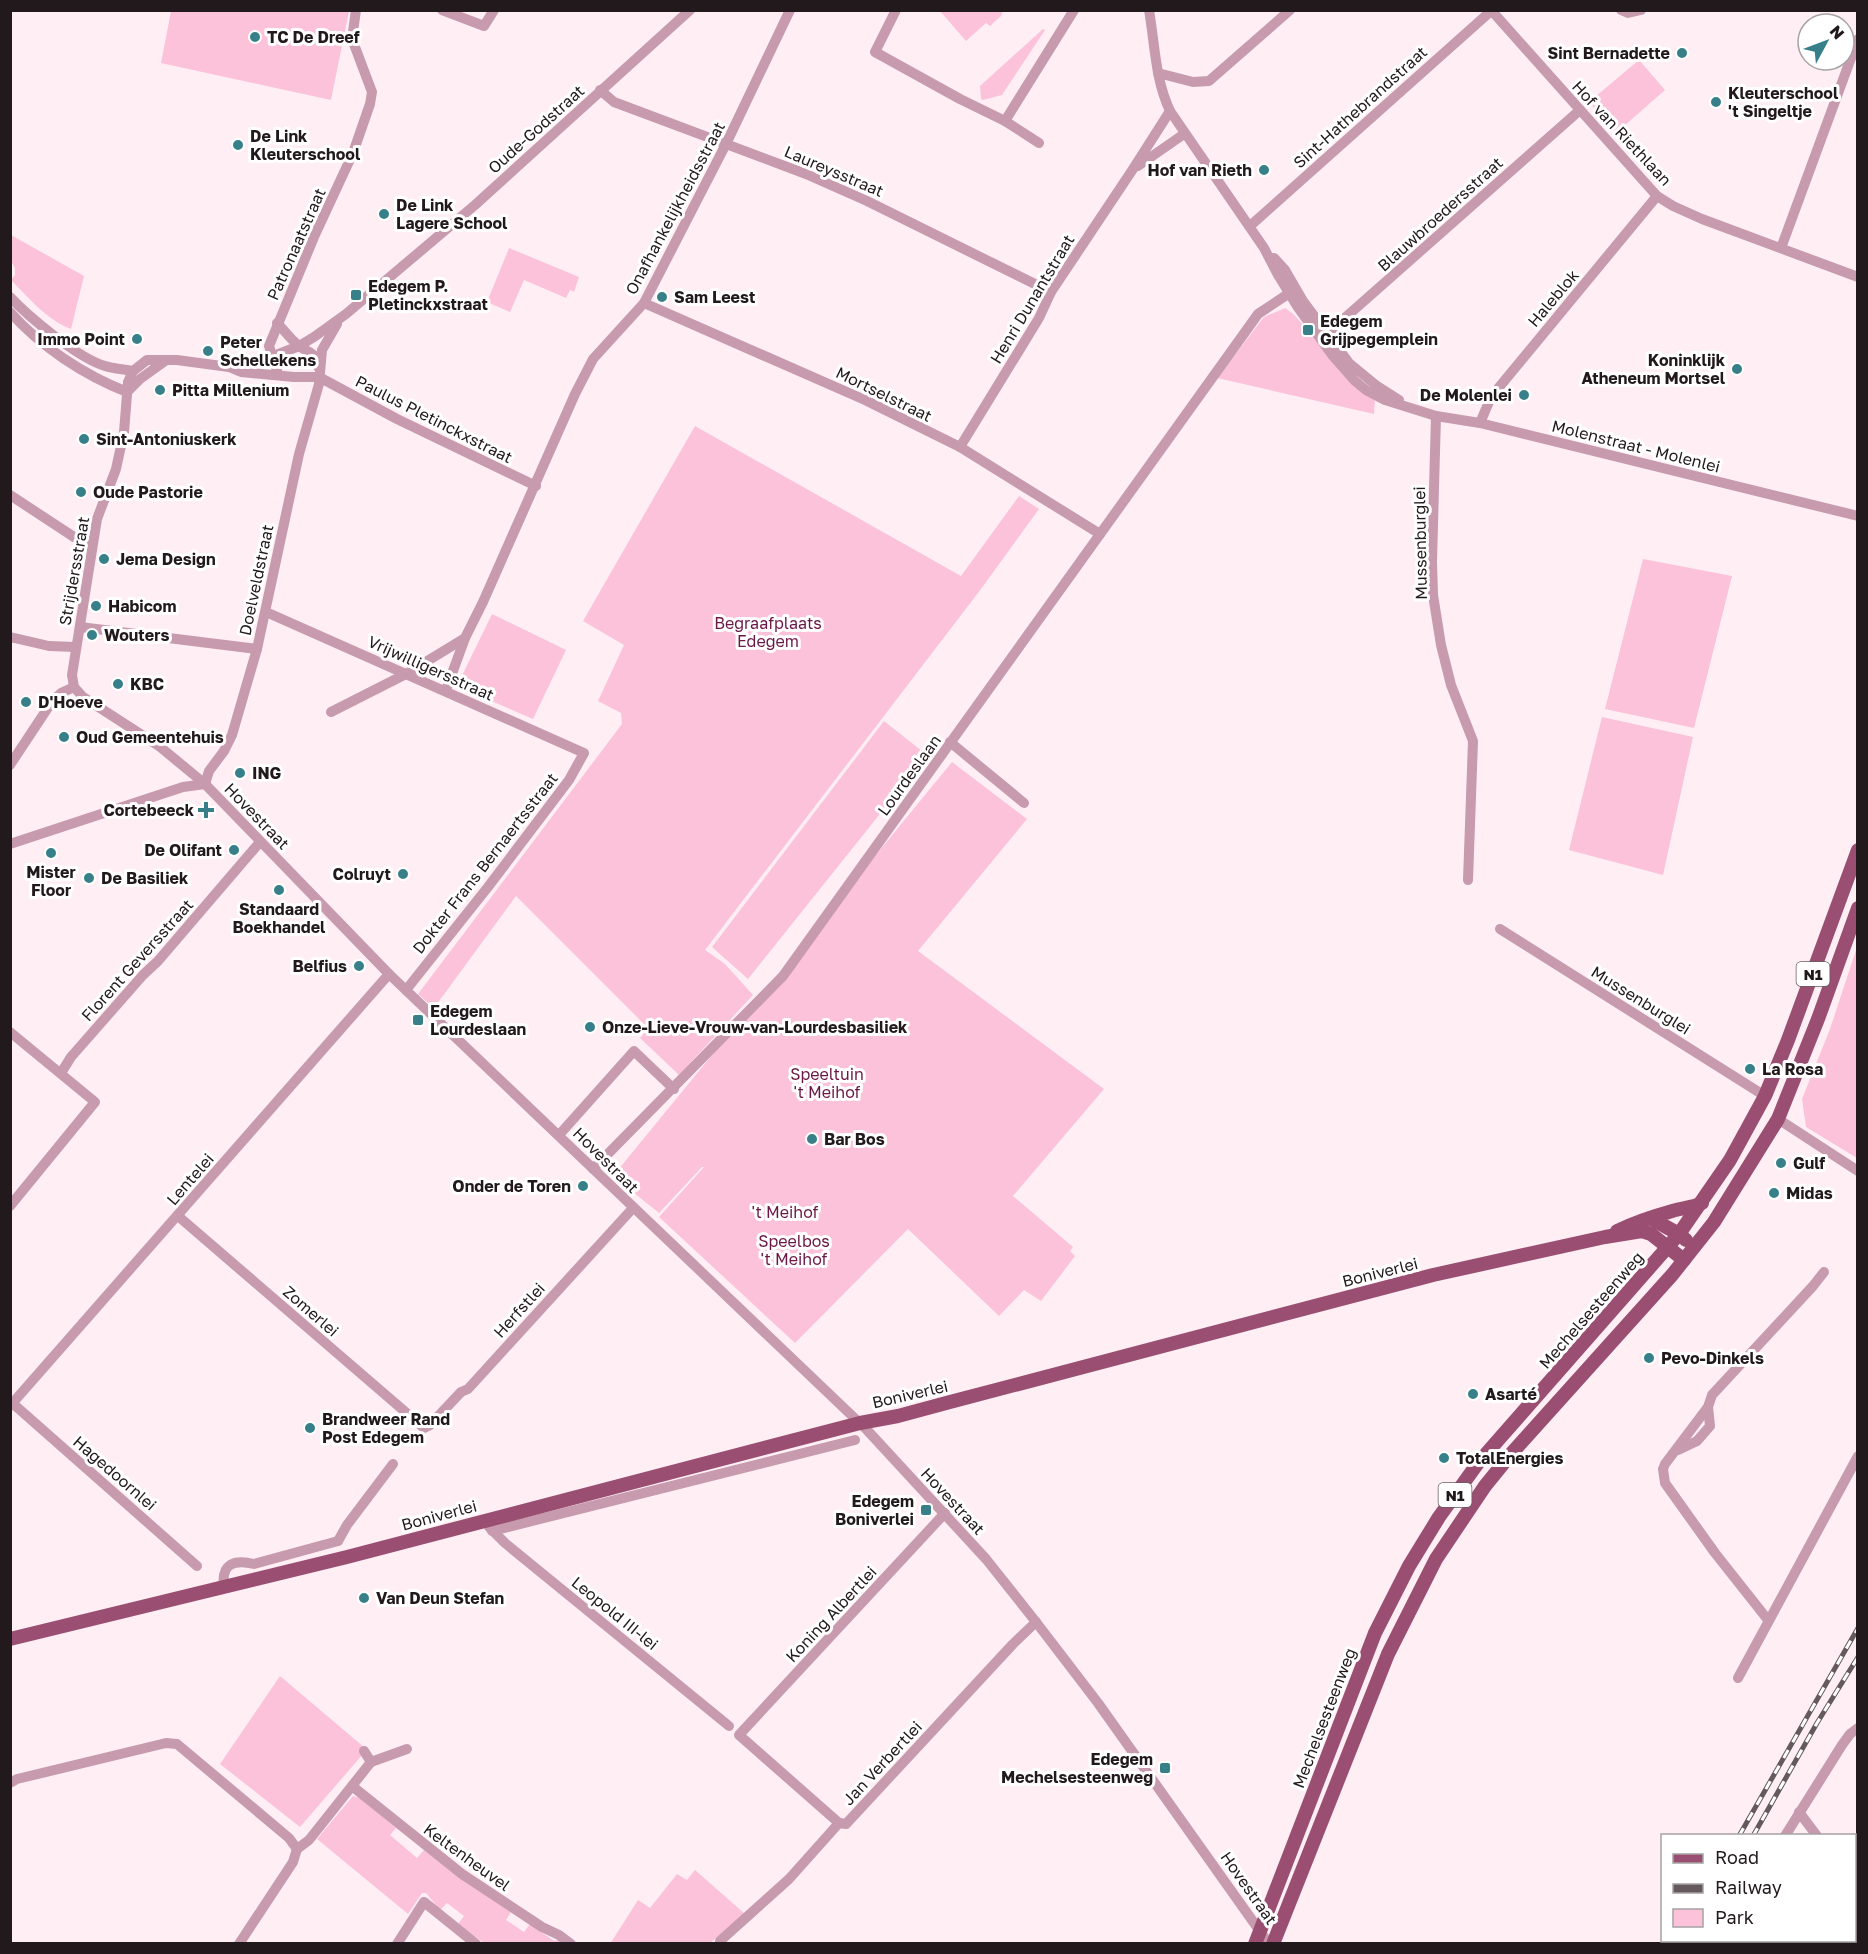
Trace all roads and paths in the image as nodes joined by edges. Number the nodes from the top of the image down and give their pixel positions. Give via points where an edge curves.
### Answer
1 (356, 10) edge
2 (442, 10) edge
3 (494, 10) edge
4 (690, 10) edge
5 (790, 10) edge
6 (896, 10) edge
7 (1074, 10) edge
8 (1149, 10) edge
9 (1290, 10) edge
10 (1620, 10) edge
11 (1641, 10) edge
12 (1491, 11) edge
13 (1857, 39) edge
14 (1158, 74) junction
15 (600, 90) junction
16 (1580, 110) junction
17 (1170, 111) junction
18 (1005, 121) junction
19 (1184, 134) junction
20 (1039, 143) dead end
21 (726, 144) junction
22 (1133, 169) junction
23 (1657, 196) junction
24 (1250, 226) junction
25 (1264, 248) junction
26 (1781, 248) junction
27 (1857, 277) edge
28 (1051, 292) junction
29 (1288, 294) junction
30 (10, 297) edge
31 (644, 303) junction
32 (10, 312) edge
33 (346, 314) junction
34 (277, 323) junction
35 (1324, 337) junction
36 (299, 346) junction
37 (76, 351) junction
38 (271, 357) junction
39 (69, 361) junction
40 (229, 367) junction
41 (278, 374) junction
42 (136, 375) junction
43 (319, 376) junction
44 (128, 392) junction
45 (1436, 416) junction
46 (1480, 423) junction
47 (960, 447) junction
48 (536, 486) junction
49 (10, 495) edge
50 (1857, 516) edge
51 (1100, 534) junction
52 (92, 542) junction
53 (266, 612) junction
54 (80, 627) junction
55 (10, 637) edge
56 (465, 638) junction
57 (76, 648) junction
58 (257, 649) junction
59 (406, 674) junction
60 (74, 687) junction
61 (446, 690) junction
62 (332, 712) dead end
63 (950, 742) junction
64 (584, 753) joint
65 (10, 765) edge
66 (205, 784) junction
67 (1024, 803) dead end
68 (260, 842) junction
69 (10, 844) edge
70 (1857, 850) edge
71 (1468, 880) dead end
72 (1857, 908) edge
73 (1500, 929) dead end
74 (1854, 930) edge
75 (389, 974) junction
76 (406, 990) junction
77 (10, 1032) edge
78 (61, 1073) junction
79 (674, 1089) junction
80 (1765, 1096) junction
81 (1778, 1119) junction
82 (559, 1135) junction
83 (593, 1169) junction
84 (1857, 1171) edge
85 (1702, 1203) junction
86 (10, 1206) edge
87 (633, 1208) junction
88 (178, 1216) junction
89 (1650, 1218) junction
90 (1679, 1234) junction
91 (1605, 1237) junction
92 (1668, 1247) junction
93 (1693, 1248) junction
94 (1683, 1260) junction
95 (1824, 1272) dead end
96 (11, 1403) edge
97 (860, 1423) junction
98 (424, 1428) joint
99 (855, 1440) dead end
100 (1857, 1456) edge
101 (393, 1464) dead end
102 (945, 1514) junction
103 (489, 1526) junction
104 (338, 1541) junction
105 (347, 1557) junction
106 (197, 1566) dead end
107 (224, 1587) junction
108 (1768, 1620) junction
109 (1036, 1622) junction
110 (10, 1639) edge
111 (1738, 1678) dead end
112 (729, 1726) dead end
113 (1854, 1731) edge
114 (406, 1749) dead end
115 (364, 1751) dead end
116 (371, 1762) junction
117 (10, 1783) edge
118 (352, 1786) junction
119 (1799, 1812) junction
120 (839, 1823) junction
121 (1786, 1834) edge
122 (1816, 1834) edge
123 (297, 1849) junction
124 (1264, 1940) edge
125 (720, 1941) dead end
126 (239, 1944) edge
127 (397, 1944) edge
128 (476, 1944) edge
129 (571, 1944) edge

1 - 34 street, Patronaatstraat via 352,39 372,92 370,104 353,153
2 - 3 street via 484,26
4 - 15 street, Oude-Godstraat
5 - 21 street, Onafhankelijkheidsstraat
6 - 18 street via 875,52
7 - 18 street
8 - 14 street
9 - 14 street via 1209,81 1193,82
10 - 11 street via 1628,14
12 - 16 street, Hof van Riethlaan
12 - 24 street, Sint-Hathebrandstraat
13 - 26 street
14 - 17 street
15 - 21 street, Laureysstraat via 614,102
15 - 33 street, Oude-Godstraat via 475,205
16 - 23 street, Hof van Riethlaan
16 - 35 street, Blauwbroedersstraat
17 - 19 street
17 - 22 street, Henri Dunantstraat
18 - 20 street
19 - 22 street, Henri Dunantstraat
19 - 24 street
21 - 28 street, Laureysstraat via 867,201
21 - 31 street, Onafhankelijkheidsstraat
22 - 28 street, Henri Dunantstraat
23 - 26 street, Hof van Riethlaan via 1702,219
23 - 46 street, Haleblok via 1491,397
24 - 25 street
25 - 29 street
25 - 35 street via 1285,270
26 - 27 street, Hof van Riethlaan
28 - 47 street, Henri Dunantstraat
29 - 35 street
29 - 51 street, Lourdeslaan via 1258,314
30 - 37 street
31 - 47 street, Mortselstraat via 866,400
31 - 48 street, Onafhankelijkheidsstraat via 593,359
32 - 39 street
33 - 36 street, Oude-Godstraat
33 - 43 street, Oude-Godstraat via 322,350
34 - 36 street, Patronaatstraat
34 - 38 street via 269,346
35 - 45 street, Molenstraat - Molenlei via 1377,386 1407,406
36 - 38 street
36 - 43 street via 317,358
37 - 39 street
37 - 42 street via 106,367
38 - 40 street
38 - 41 street
39 - 44 street
40 - 41 street via 241,372
40 - 42 street via 166,360
41 - 43 street
42 - 44 street
43 - 48 street, Paulus Pletinckxstraat via 397,419
43 - 53 street, Doelveldstraat via 298,454
44 - 52 street, Strijdersstraat via 116,469
45 - 46 street, Molenstraat - Molenlei
45 - 71 street, Mussenburglei via 1433,595 1451,685 1473,741
46 - 50 street, Molenstraat - Molenlei
47 - 51 street, Mortselstraat
48 - 56 street, Onafhankelijkheidsstraat
49 - 52 street via 74,537
51 - 63 street, Lourdeslaan
52 - 54 street, Strijdersstraat
53 - 58 street, Doelveldstraat
53 - 59 street, Vrijwilligersstraat
54 - 57 street, Strijdersstraat
54 - 58 street
55 - 57 street
56 - 59 street
56 - 61 street, Onafhankelijkheidsstraat
57 - 60 street, Strijdersstraat
58 - 66 street, Doelveldstraat via 232,735
59 - 61 street, Vrijwilligersstraat
59 - 62 street
60 - 65 street via 51,703
60 - 66 street, Hovestraat via 83,697 159,746
61 - 64 street, Vrijwilligersstraat
63 - 67 street
63 - 79 street, Lourdeslaan via 783,976
64 - 76 street, Dokter Frans Bernaertsstraat via 562,789
66 - 68 street, Hovestraat
66 - 69 street via 183,787
68 - 75 street, Hovestraat
68 - 78 street, Florent Geversstraat
70 - 80 main road, Mechelsesteenweg / N1
72 - 74 main road, N1
73 - 80 street, Mussenburglei
74 - 81 main road, N1
75 - 76 street, Hovestraat
75 - 88 street, Lentelei
76 - 82 street, Hovestraat
77 - 78 street
78 - 86 street via 94,1102
79 - 82 street, Hovestraat via 634,1051
79 - 83 street, Lourdeslaan
80 - 85 main road, Mechelsesteenweg / N1
81 - 84 street
81 - 93 main road, N1 via 1714,1222
82 - 83 street, Hovestraat
83 - 87 street, Hovestraat
85 - 89 main road, Boniverlei
85 - 90 main road, Mechelsesteenweg / N1
87 - 97 street, Hovestraat
87 - 98 street, Herfstlei via 468,1389
88 - 96 street, Lentelei
88 - 98 street, Zomerlei
89 - 90 main road
89 - 91 main road, Boniverlei
90 - 92 main road, Mechelsesteenweg / N1
90 - 93 main road
91 - 92 main road, Boniverlei via 1642,1231
91 - 97 main road, Boniverlei via 1433,1275
92 - 94 main road, Boniverlei
92 - 124 main road, Mechelsesteenweg / N1 via 1478,1463 1409,1566 1375,1633
93 - 94 main road, N1
94 - 124 main road, N1 via 1485,1486 1436,1559 1388,1654
95 - 108 street via 1712,1395 1708,1407 1663,1469 1665,1483
96 - 106 street, Hagedoornlei
97 - 102 street, Hovestraat
97 - 103 main road, Boniverlei
99 - 103 street, Boniverlei
100 - 108 street
101 - 104 street
102 - 109 street, Hovestraat
102 - 120 street, Koning Albertlei via 739,1735
103 - 105 main road, Boniverlei
103 - 112 street, Leopold III-lei
104 - 105 street
104 - 107 street via 254,1564 232,1564 223,1575
105 - 107 main road, Boniverlei
107 - 110 main road, Boniverlei
108 - 111 street
109 - 120 street, Jan Verbertlei via 846,1824
109 - 124 street, Hovestraat via 1105,1712
113 - 119 street
114 - 116 street
115 - 116 street
116 - 118 street
117 - 123 street via 166,1743 177,1744 290,1838
118 - 123 street via 309,1840
118 - 129 street, Keltenheuvel via 462,1874
119 - 121 street
119 - 122 street
120 - 125 street, Jan Verbertlei via 789,1879
123 - 126 street via 293,1862
127 - 128 street via 424,1902

